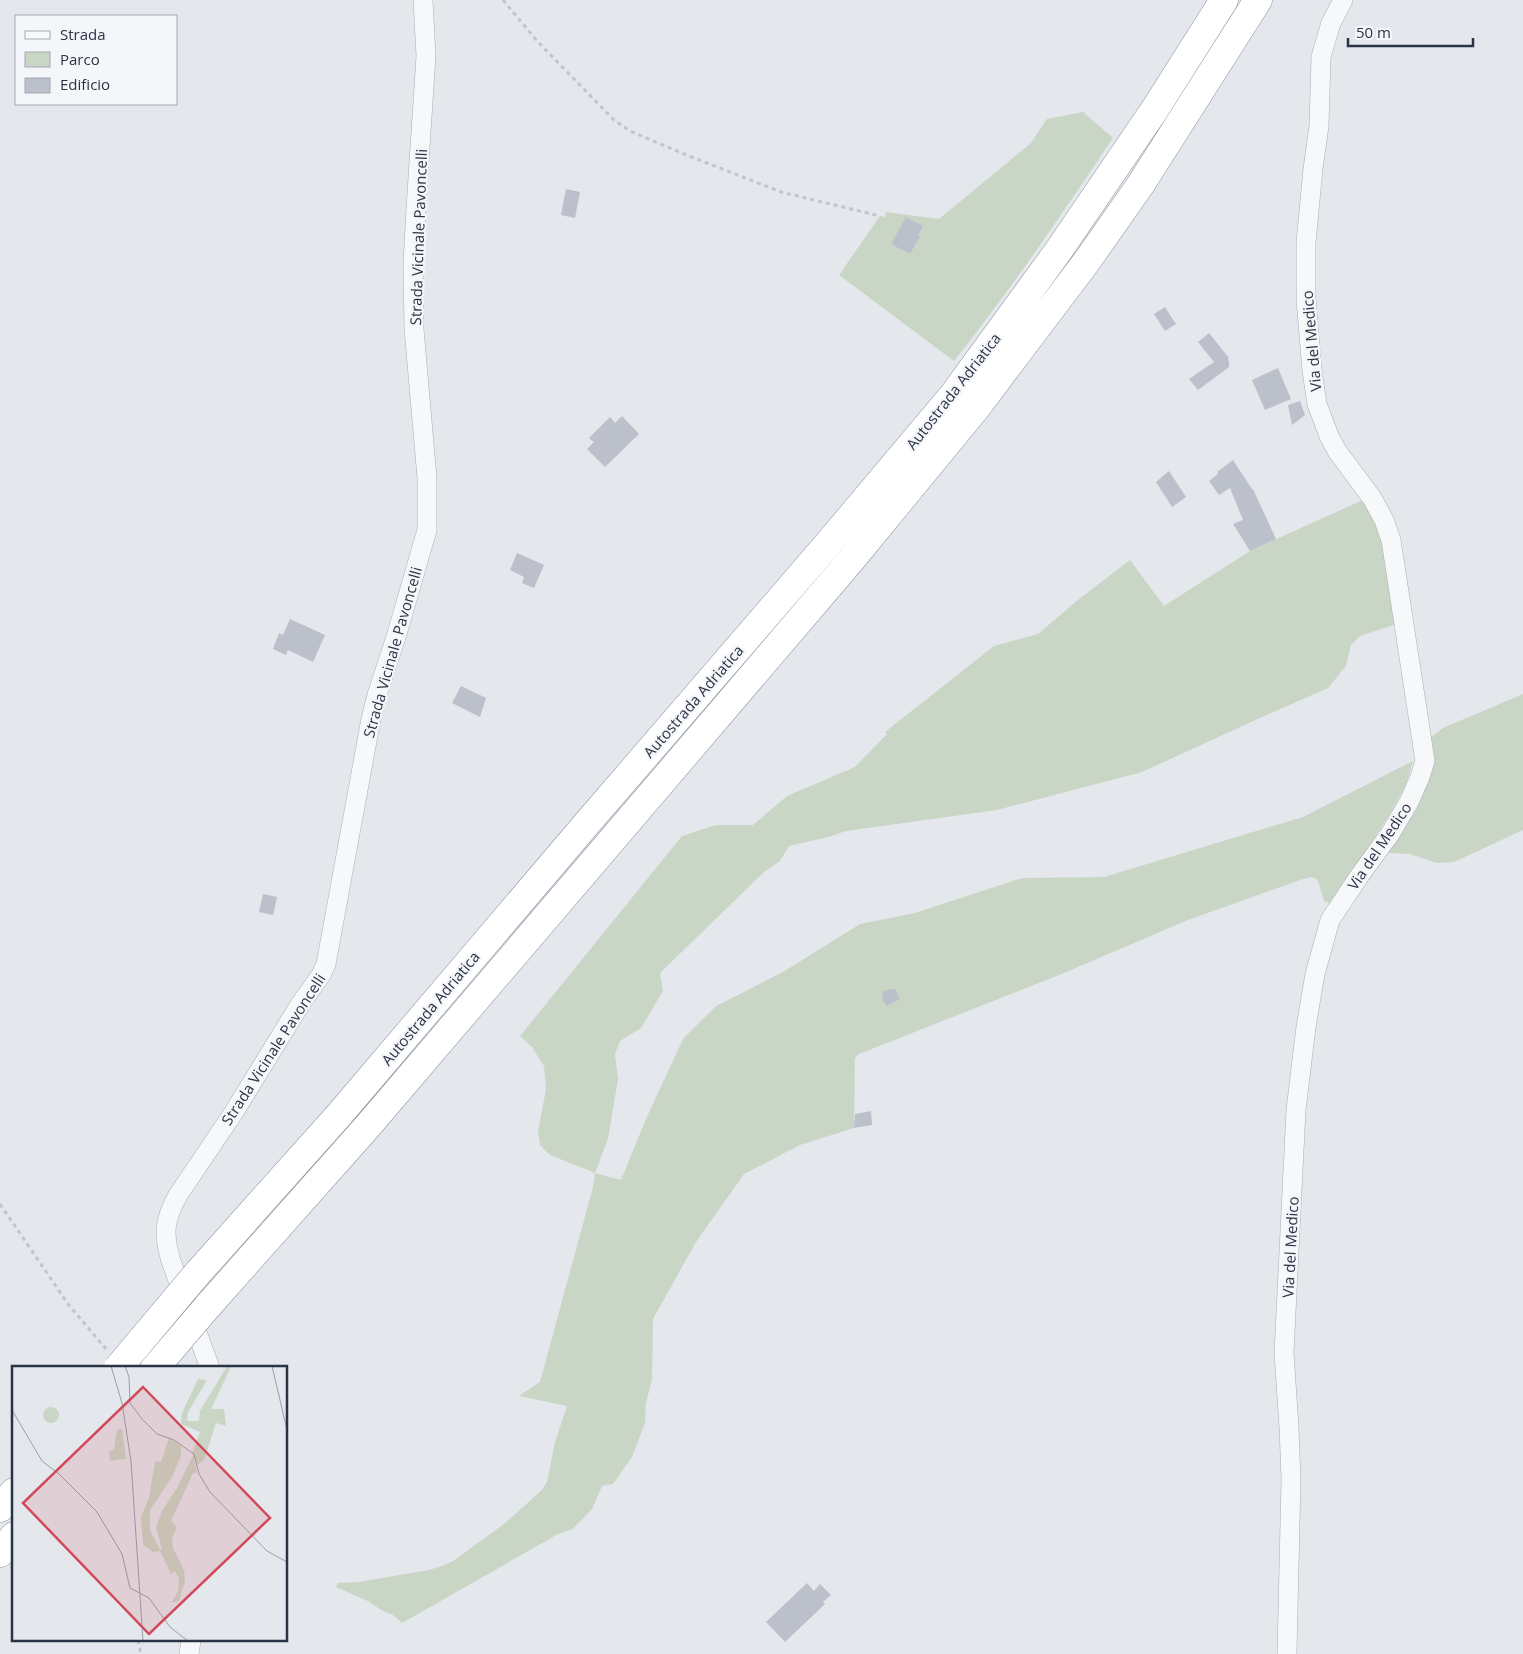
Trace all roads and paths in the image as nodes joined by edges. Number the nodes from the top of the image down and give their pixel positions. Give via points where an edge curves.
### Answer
1 (423, 0) edge
2 (503, 0) edge
3 (1224, 0) edge
4 (1258, 0) edge
5 (1343, 0) edge
6 (880, 216) dead end
7 (0, 1204) edge
8 (112, 1359) edge
9 (157, 1366) edge
10 (209, 1366) edge
11 (12, 1494) edge
12 (0, 1508) edge
13 (12, 1538) edge
14 (0, 1553) edge
15 (1287, 1654) edge

1 - 10 street, Strada Vicinale Pavoncelli via 426,56 413,306 427,478 427,530 371,719 326,964 234,1112 170,1207 166,1220 170,1261
2 - 6 path via 538,42 614,120 630,131 781,192
3 - 8 highway, Autostrada Adriatica, bridge via 1059,250 954,394 339,1115 196,1275
4 - 9 highway, Autostrada Adriatica, bridge via 1141,184 970,415 852,559 386,1105
5 - 15 street, Via del Medico via 1331,23 1321,57 1319,126 1306,242 1306,299 1312,371 1317,404 1329,436 1372,498 1391,540 1425,761 1409,802 1390,834 1330,920 1315,974 1306,1028 1296,1110 1284,1353 1291,1479
7 - 8 path via 68,1304
11 - 12 highway
13 - 14 highway

